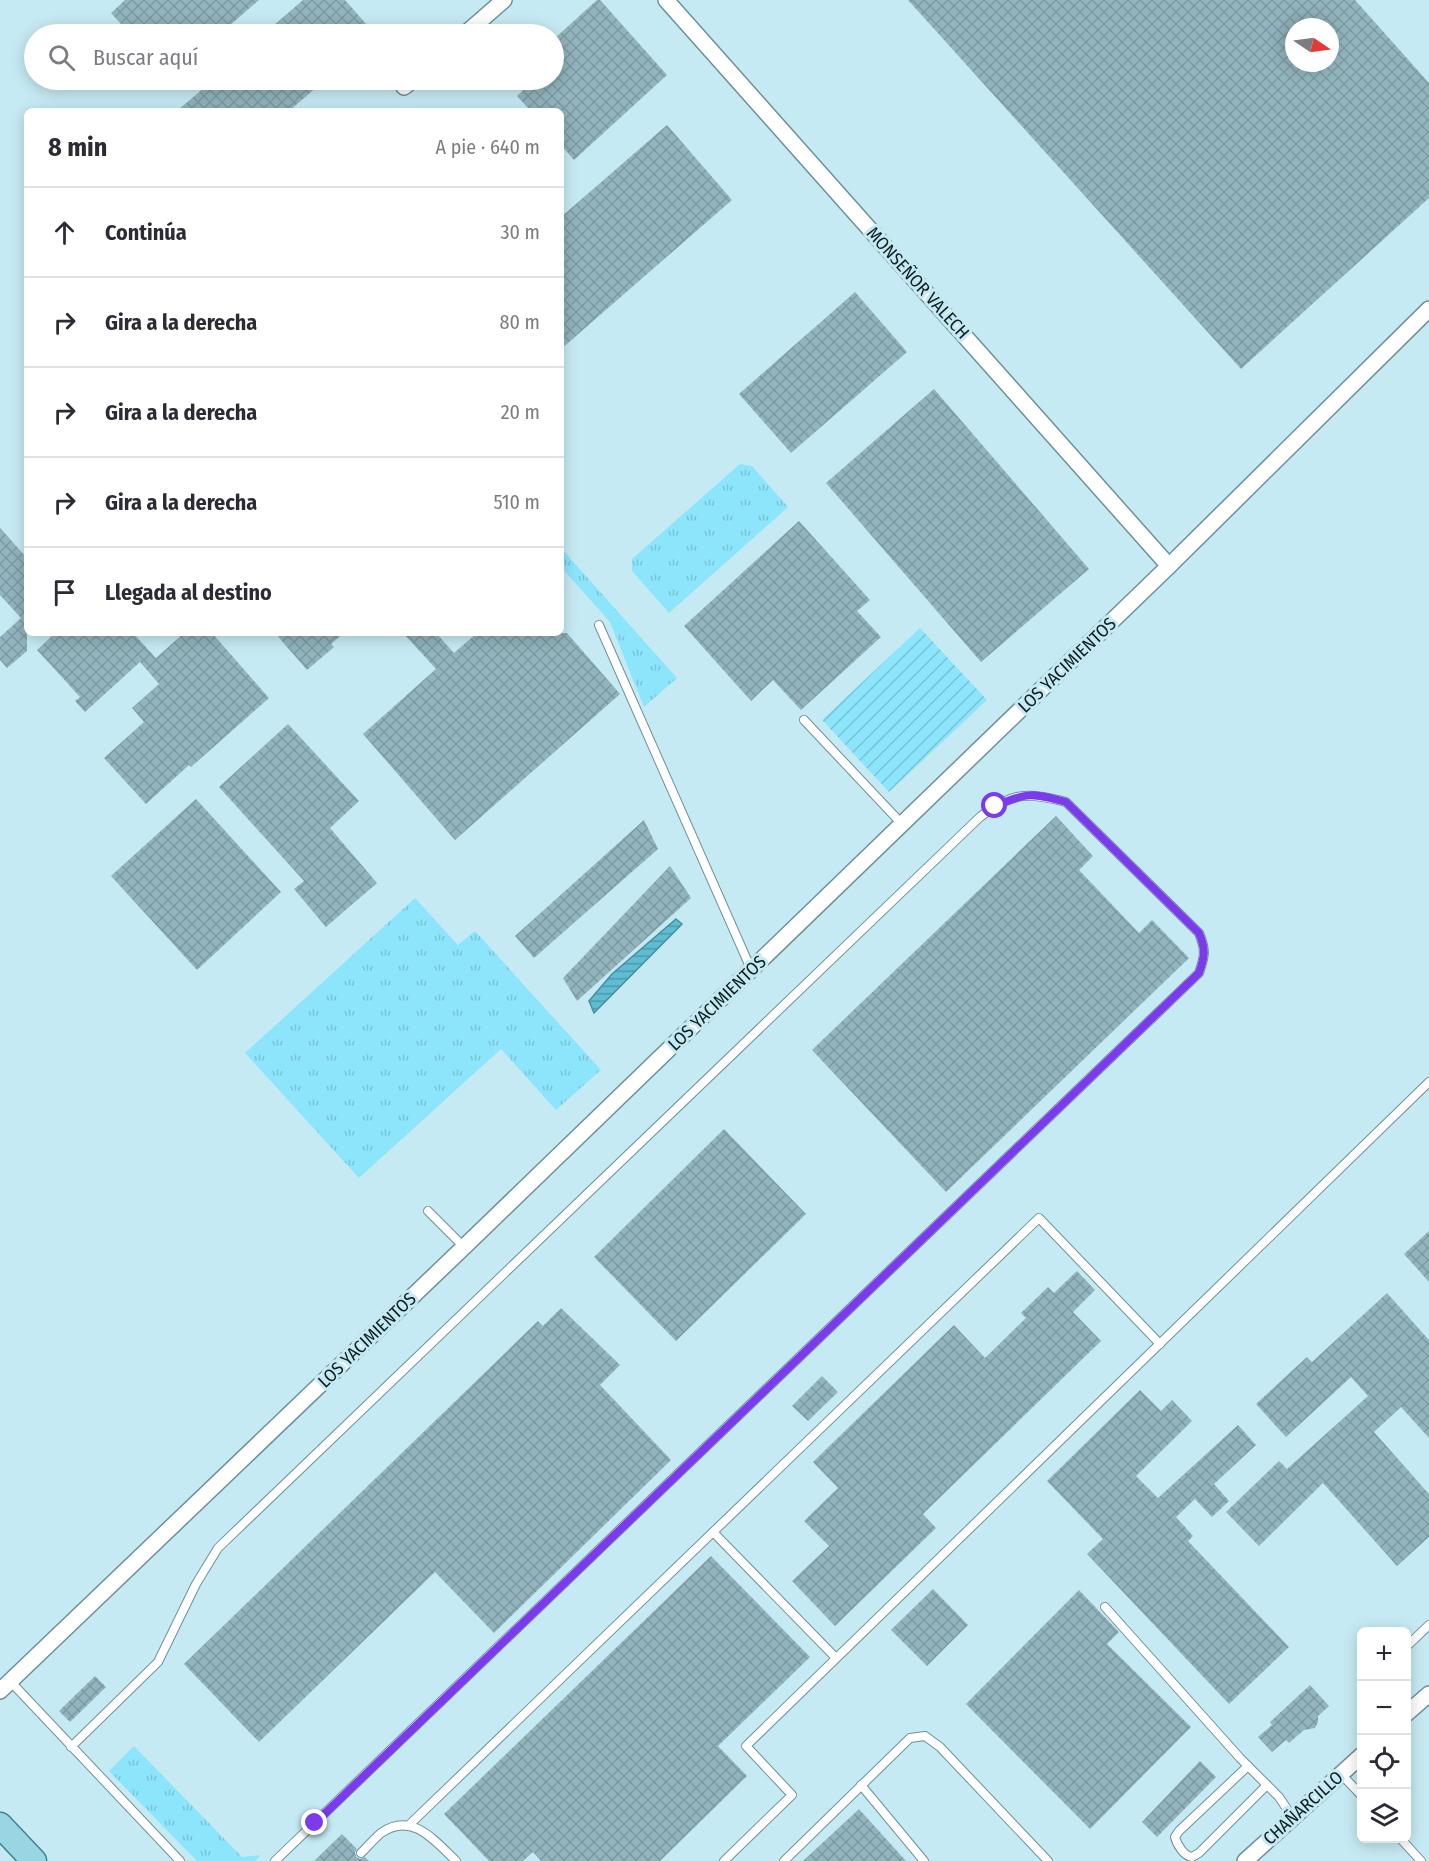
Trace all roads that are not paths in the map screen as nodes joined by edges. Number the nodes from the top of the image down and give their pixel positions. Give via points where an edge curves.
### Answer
1 (504, 0) edge
2 (666, 0) edge
3 (476, 24) edge
4 (1429, 309) edge
5 (1169, 566) junction
6 (599, 626) dead end
7 (804, 720) dead end
8 (902, 824) junction
9 (752, 969) junction
10 (1429, 1082) edge
11 (428, 1211) dead end
12 (464, 1247) junction
13 (1160, 1344) junction
14 (713, 1532) junction
15 (1105, 1607) dead end
16 (1429, 1625) edge
17 (1411, 1643) edge
18 (836, 1658) junction
19 (5, 1686) edge
20 (1429, 1694) edge
21 (1411, 1710) edge
22 (70, 1747) junction
23 (1357, 1760) edge
24 (1248, 1766) junction
25 (1341, 1774) junction
26 (861, 1785) junction
27 (1267, 1785) junction
28 (1357, 1791) edge
29 (1293, 1818) junction
30 (0, 1825) edge
31 (408, 1826) junction
32 (1404, 1843) edge
33 (361, 1853) dead end
34 (34, 1861) edge
35 (180, 1861) edge
36 (275, 1861) edge
37 (456, 1861) edge
38 (724, 1861) edge
39 (784, 1861) edge
40 (924, 1861) edge
41 (1048, 1861) edge
42 (1245, 1861) edge
43 (1421, 1861) edge

1 - 3 street
2 - 5 street, MONSEÑOR VALECH
4 - 5 street, LOS YACIMIENTOS
5 - 8 street, LOS YACIMIENTOS
6 - 9 lane
7 - 8 lane
8 - 9 street, LOS YACIMIENTOS
9 - 12 street, LOS YACIMIENTOS
10 - 13 lane
11 - 12 lane
12 - 19 street, LOS YACIMIENTOS
13 - 14 lane via 1039,1218
13 - 18 lane
14 - 18 lane
14 - 31 lane
15 - 24 lane
16 - 17 lane
18 - 38 lane via 746,1746 792,1795
19 - 22 lane
20 - 21 street
22 - 35 lane
22 - 36 lane via 158,1662 218,1548 980,817 1021,795 1066,802 1199,933 1204,958 1199,973
23 - 25 street, CHAÑARCILLO
24 - 27 lane
24 - 27 lane via 1175,1837 1188,1857 1199,1853
25 - 28 lane
25 - 29 street, CHAÑARCILLO
26 - 39 lane
26 - 40 lane
26 - 41 lane via 910,1738 925,1736
27 - 29 lane
29 - 42 street, CHAÑARCILLO
30 - 34 main road
31 - 33 lane via 381,1833
31 - 37 lane via 425,1831
32 - 43 lane

